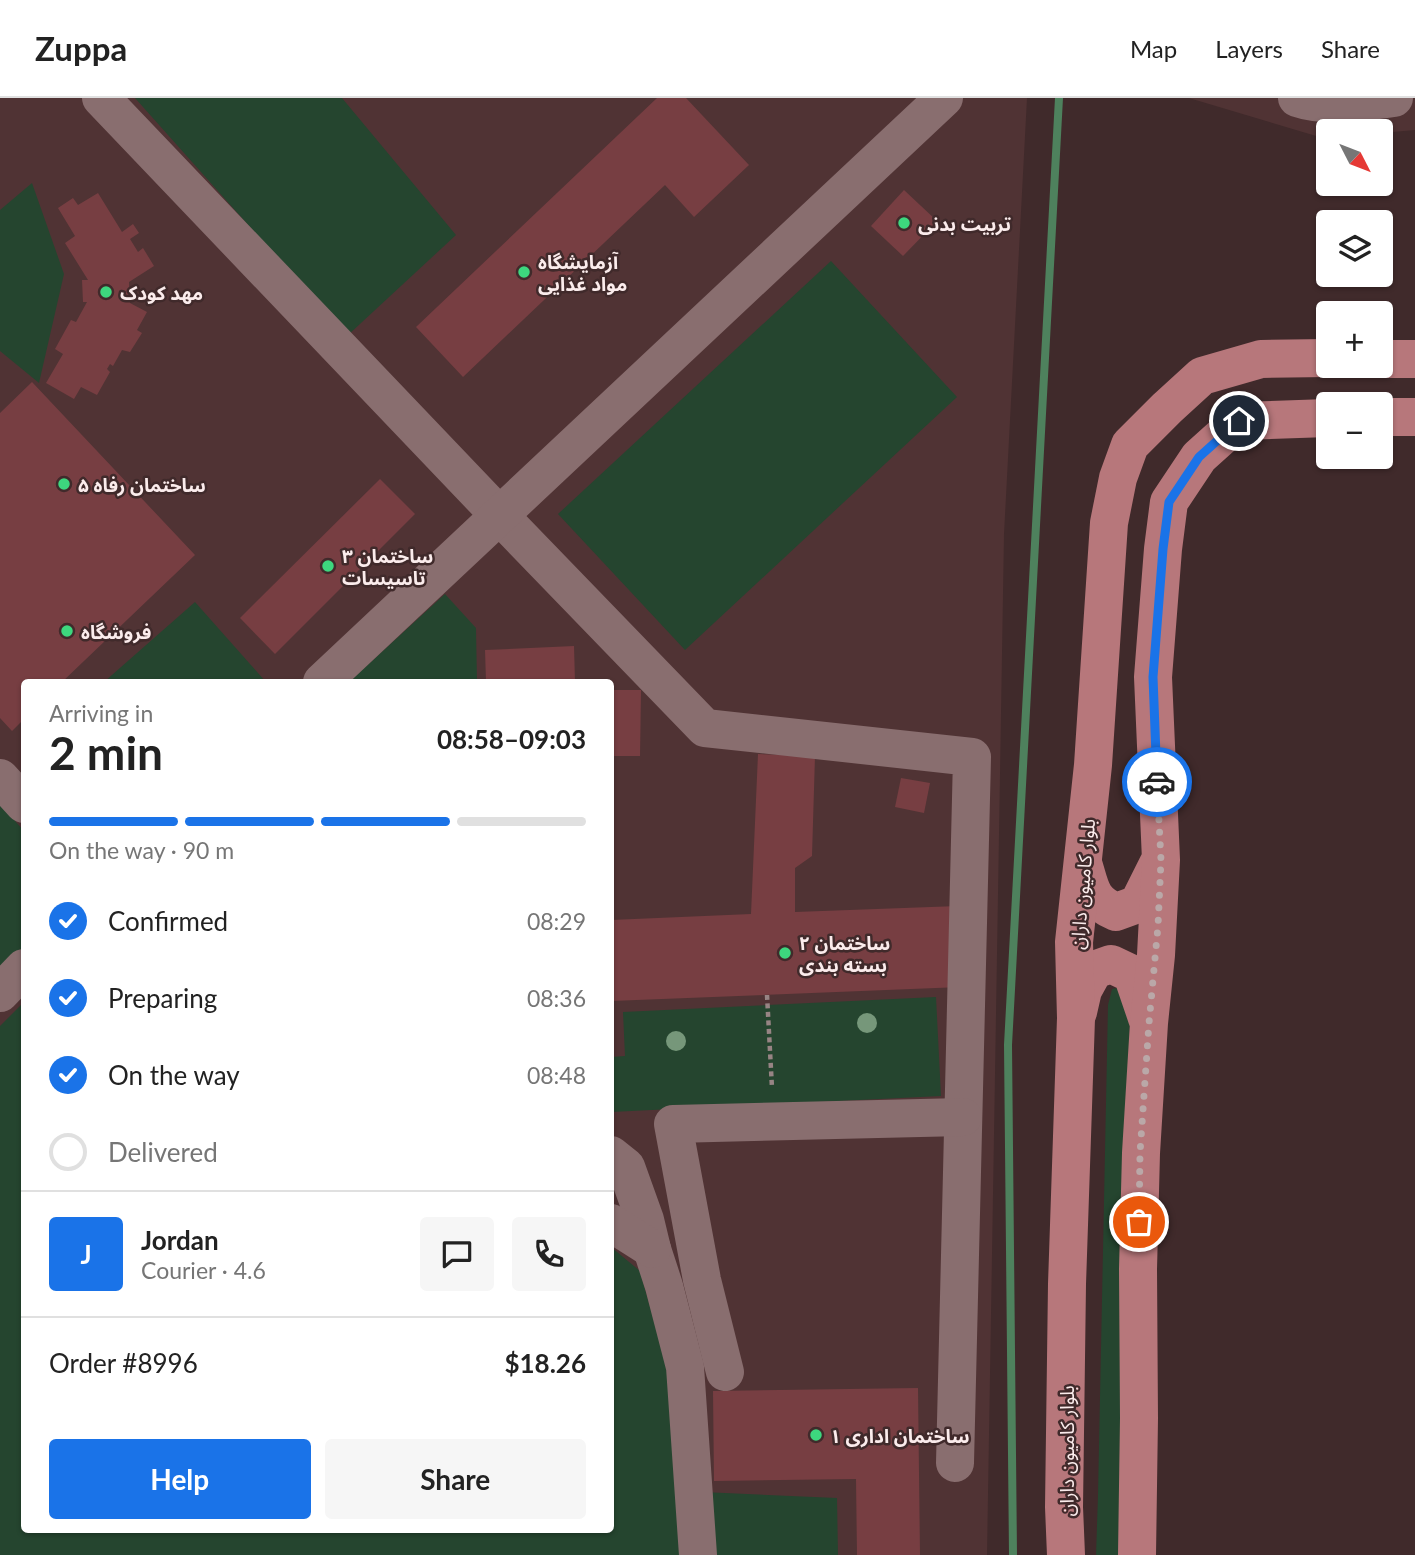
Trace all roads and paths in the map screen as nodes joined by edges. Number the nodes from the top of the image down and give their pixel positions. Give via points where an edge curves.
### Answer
1 (101, 98) edge
2 (944, 98) edge
3 (1297, 98) edge
4 (1394, 98) edge
5 (1316, 358) edge
6 (1393, 359) edge
7 (1415, 359) edge
8 (1415, 417) edge
9 (1316, 418) edge
10 (1393, 418) edge
11 (499, 515) junction
12 (325, 679) edge
13 (0, 778) edge
14 (21, 801) edge
15 (1161, 860) junction
16 (1083, 863) junction
17 (21, 971) edge
18 (0, 993) edge
19 (767, 995) dead end
20 (1076, 1018) junction
21 (1149, 1023) junction
22 (963, 1117) junction
23 (773, 1121) junction
24 (614, 1157) edge
25 (689, 1206) junction
26 (636, 1231) edge
27 (702, 1280) junction
28 (664, 1286) junction
29 (725, 1372) dead end
30 (955, 1462) dead end
31 (698, 1555) edge
32 (1066, 1555) edge
33 (1137, 1555) edge

1 - 11 lane
2 - 11 lane
3 - 4 lane via 1310,103 1356,103
5 - 16 main road, بلوار کامیون داران via 1261,359 1202,376 1130,445 1109,523
6 - 7 main road
8 - 10 main road
9 - 15 main road via 1239,421 1199,457 1169,502 1153,677
11 - 12 lane
11 - 22 lane via 705,728 972,757
13 - 14 lane
15 - 16 main road via 1138,904 1116,912 1102,906 1092,893
15 - 21 main road
16 - 20 main road, بلوار کامیون داران via 1074,942
17 - 18 lane
19 - 23 path
20 - 21 main road via 1094,970 1111,964 1132,974
20 - 32 main road, بلوار کامیون داران via 1067,1284
21 - 33 main road via 1140,1153
22 - 23 lane
22 - 30 lane
23 - 25 lane via 673,1124
24 - 26 lane via 626,1167
25 - 26 lane
25 - 27 lane
26 - 28 lane
27 - 28 lane
27 - 29 lane
28 - 31 lane via 685,1367

